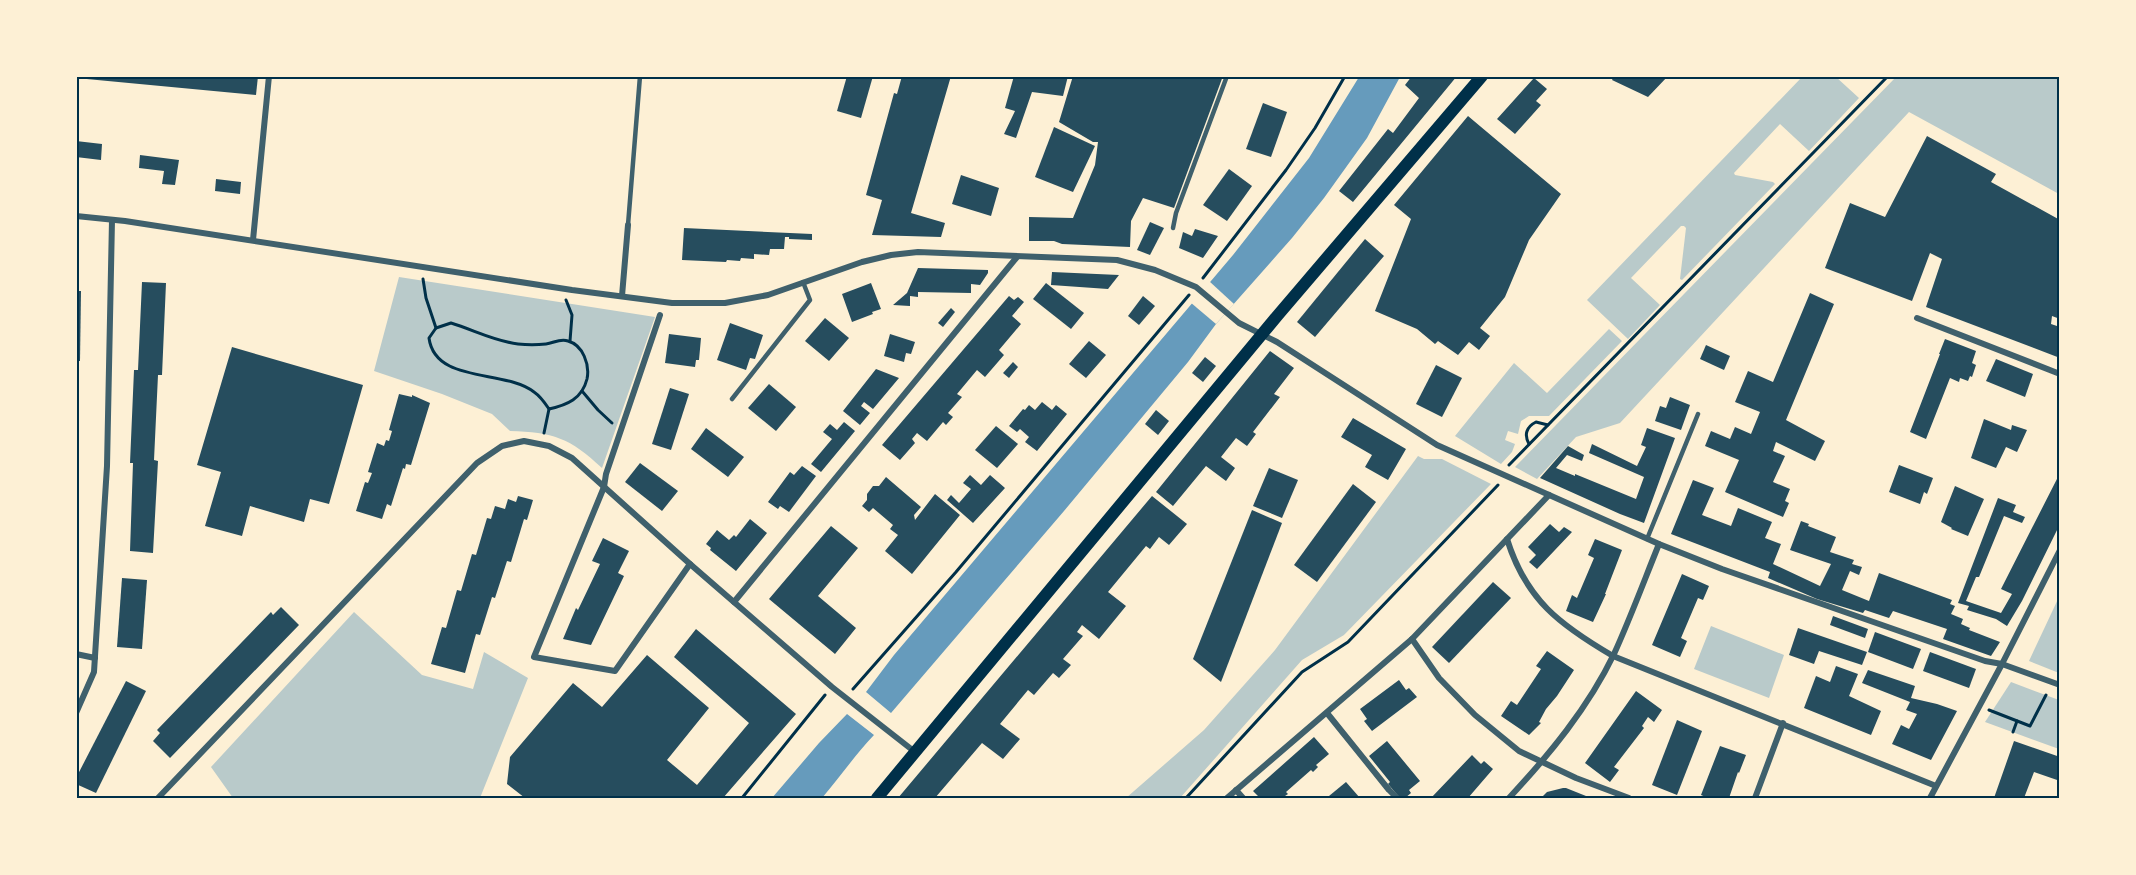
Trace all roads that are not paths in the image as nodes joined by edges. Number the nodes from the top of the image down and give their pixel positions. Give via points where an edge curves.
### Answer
1 (269, 76) edge
2 (640, 76) edge
3 (1227, 76) edge
4 (1482, 76) edge
5 (76, 216) edge
6 (112, 220) junction
7 (628, 225) joint
8 (1173, 228) dead end
9 (253, 240) junction
10 (1017, 256) junction
11 (803, 282) junction
12 (622, 296) junction
13 (660, 315) dead end
14 (1917, 318) dead end
15 (1263, 335) junction
16 (2060, 374) edge
17 (732, 399) dead end
18 (1698, 414) dead end
19 (604, 487) junction
20 (1549, 495) junction
21 (1507, 539) junction
22 (1647, 539) junction
23 (1659, 544) junction
24 (2060, 550) edge
25 (690, 564) junction
26 (734, 602) junction
27 (1412, 639) junction
28 (76, 654) edge
29 (1613, 656) junction
30 (95, 658) junction
31 (2002, 664) junction
32 (2060, 685) edge
33 (76, 712) edge
34 (1327, 713) junction
35 (1783, 723) junction
36 (915, 752) junction
37 (1543, 763) junction
38 (1936, 786) junction
39 (1236, 790) junction
40 (158, 798) edge
41 (877, 798) edge
42 (1227, 798) edge
43 (1243, 798) edge
44 (1397, 798) edge
45 (1509, 798) edge
46 (1629, 798) edge
47 (1755, 798) edge
48 (1930, 798) edge

1 - 9 street
2 - 7 lane
3 - 8 lane
4 - 15 main road
5 - 6 street
6 - 9 street
6 - 30 street via 107,466
7 - 12 street
9 - 12 street
10 - 11 street via 918,252 891,255
10 - 15 street via 1117,260 1155,270 1199,288 1239,323
10 - 26 street
11 - 12 street via 768,295 725,303 672,303
11 - 17 lane via 810,300
13 - 19 street
14 - 16 street
15 - 20 street via 1437,445
15 - 36 main road
18 - 22 lane
19 - 25 street
19 - 25 street via 534,657 615,671
19 - 40 street via 572,459 549,446 524,441 501,446 477,463
20 - 21 street
20 - 22 street
21 - 27 street
21 - 29 street via 1515,564 1545,608 1574,633
22 - 23 street
23 - 29 street
23 - 31 street
24 - 31 street
25 - 26 street
26 - 36 street
27 - 34 street
27 - 37 street via 1439,678 1475,715 1519,751
28 - 30 street
29 - 35 street
29 - 37 street via 1578,715
30 - 33 street via 94,672
31 - 32 street
31 - 38 street
34 - 39 street
34 - 44 street
35 - 38 street
35 - 47 street
36 - 41 main road
37 - 45 street
37 - 46 street
38 - 48 street
39 - 42 street
39 - 43 street

